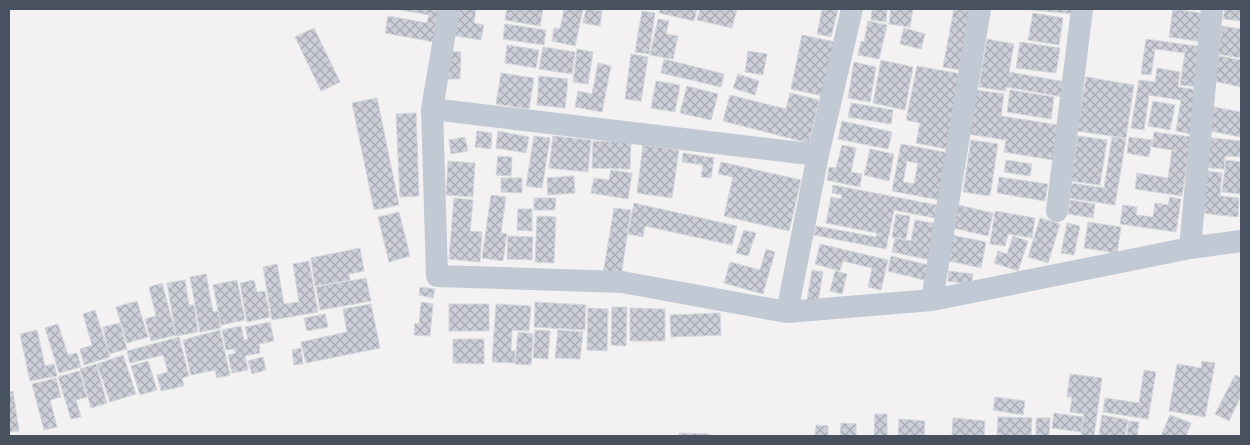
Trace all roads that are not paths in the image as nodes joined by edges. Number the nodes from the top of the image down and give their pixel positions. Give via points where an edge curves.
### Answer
1 (449, 9) edge
2 (852, 9) edge
3 (980, 9) edge
4 (1082, 9) edge
5 (1212, 9) edge
6 (432, 109) junction
7 (818, 155) junction
8 (1057, 211) dead end
9 (1241, 241) edge
10 (1190, 248) junction
11 (932, 300) junction
12 (787, 312) junction

1 - 6 street
2 - 7 street
3 - 11 street
4 - 8 street
5 - 10 street
6 - 7 street
6 - 12 street via 437,276 622,282
7 - 12 street
9 - 10 street
10 - 11 street
11 - 12 street

